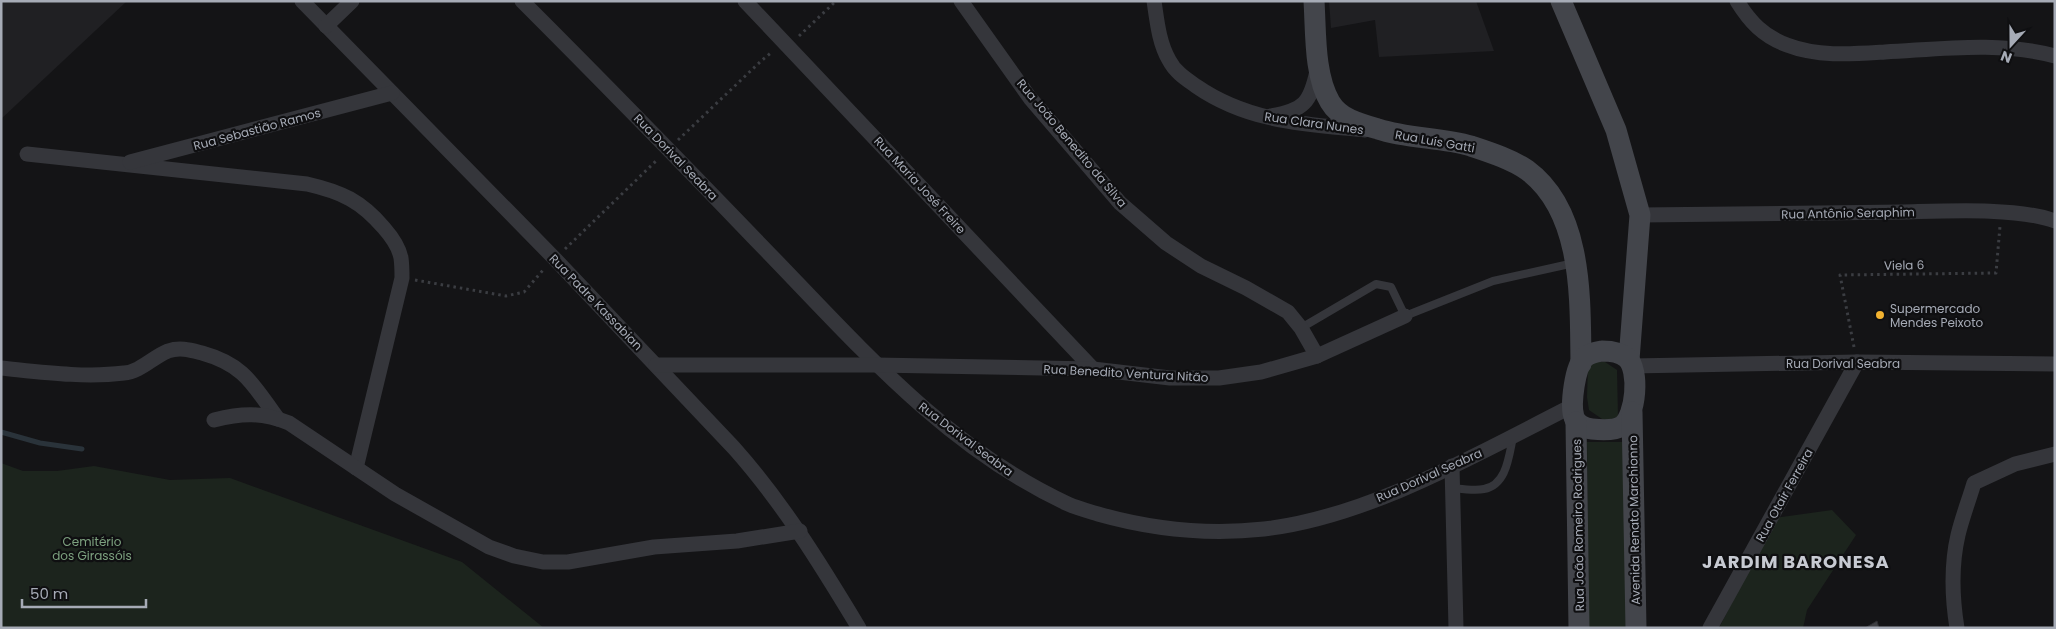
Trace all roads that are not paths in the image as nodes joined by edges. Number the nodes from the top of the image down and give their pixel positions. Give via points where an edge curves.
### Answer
1 (302, 1) edge
2 (352, 1) edge
3 (522, 1) edge
4 (745, 1) edge
5 (960, 1) edge
6 (1154, 1) edge
7 (1314, 1) edge
8 (1561, 1) edge
9 (1737, 1) edge
10 (326, 26) junction
11 (2055, 56) edge
12 (1318, 64) junction
13 (392, 93) junction
14 (1262, 117) junction
15 (1388, 133) junction
16 (27, 154) dead end
17 (122, 165) junction
18 (1640, 215) junction
19 (2055, 221) edge
20 (1576, 262) junction
21 (1404, 316) junction
22 (1301, 328) junction
23 (1317, 356) junction
24 (1857, 362) junction
25 (1630, 363) junction
26 (1581, 364) junction
27 (2055, 364) edge
28 (656, 365) junction
29 (876, 365) junction
30 (1, 368) edge
31 (1093, 369) junction
32 (1632, 412) junction
33 (1574, 414) junction
34 (278, 419) junction
35 (214, 420) dead end
36 (1513, 436) junction
37 (2055, 454) edge
38 (1452, 466) junction
39 (356, 468) junction
40 (1453, 488) junction
41 (800, 531) junction
42 (859, 628) edge
43 (1456, 628) edge
44 (1579, 628) edge
45 (1636, 628) edge
46 (1710, 628) edge
47 (1957, 628) edge

1 - 10 street, Rua Padre Kassabian
2 - 10 street
3 - 29 street, Rua Dorival Seabra
4 - 31 street, Rua Maria José Freire
5 - 22 street, Rua João Benedito da Silva via 1030,98 1120,203 1166,243 1202,266 1275,303 1288,312
6 - 14 street, Rua Clara Nunes via 1162,45 1169,62 1181,76 1214,98
7 - 12 street, Rua Luís Gatti
8 - 18 street via 1616,130
9 - 11 street via 1749,20 1769,36 1788,46 1808,50 1844,54 1980,47 2030,49
10 - 13 street, Rua Padre Kassabian
12 - 14 street, Rua Luís Gatti via 1312,92 1304,104 1285,113
12 - 15 street, Rua Luís Gatti via 1325,91 1337,111 1346,118
13 - 17 street, Rua Sebastião Ramos
13 - 28 street, Rua Padre Kassabian
14 - 15 street, Rua Clara Nunes
15 - 20 street, Rua Luís Gatti via 1469,146 1526,170 1558,206
16 - 17 street
17 - 39 street via 307,184 331,190 353,199 371,213 392,238 401,257 402,278
18 - 19 street, Rua Antônio Seraphim via 2002,212
18 - 25 street
20 - 21 lane, Rua Benedito Ventura Nitão via 1494,280
20 - 26 street, Rua Luís Gatti
21 - 22 lane via 1391,287 1376,284
21 - 23 street, Rua Benedito Ventura Nitão
22 - 23 street, Rua João Benedito da Silva
23 - 31 street, Rua Benedito Ventura Nitão via 1261,372 1219,378 1170,378
24 - 25 street, Rua Dorival Seabra
24 - 27 street, Rua Dorival Seabra
24 - 46 street, Rua Otair Ferreira
25 - 26 street via 1613,351 1602,351 1584,358
25 - 32 street via 1635,374
26 - 33 street via 1575,380
28 - 29 street, Rua Benedito Ventura Nitão
28 - 41 street, Rua Padre Kassabian via 762,480
29 - 31 street, Rua Benedito Ventura Nitão
29 - 38 street, Rua Dorival Seabra via 942,424 1012,475 1071,506 1133,524 1200,531 1264,529 1326,517 1397,492
30 - 34 street via 124,373 166,352 189,350 219,359 241,371
32 - 33 street via 1621,426 1606,430 1589,429
32 - 45 street, Avenida Renato Marchionno
33 - 36 street, Rua Dorival Seabra
33 - 44 street, Rua João Romeiro Rodrigues
34 - 35 street via 238,414
34 - 39 street via 315,439
36 - 38 street, Rua Dorival Seabra
36 - 40 lane via 1507,467 1499,481 1486,489
37 - 47 street via 2015,464 1974,483 1958,536 1953,572
38 - 40 street
39 - 41 street via 489,547 543,562 568,562 654,547 737,541
40 - 43 street
41 - 42 street, Rua Padre Kassabian

